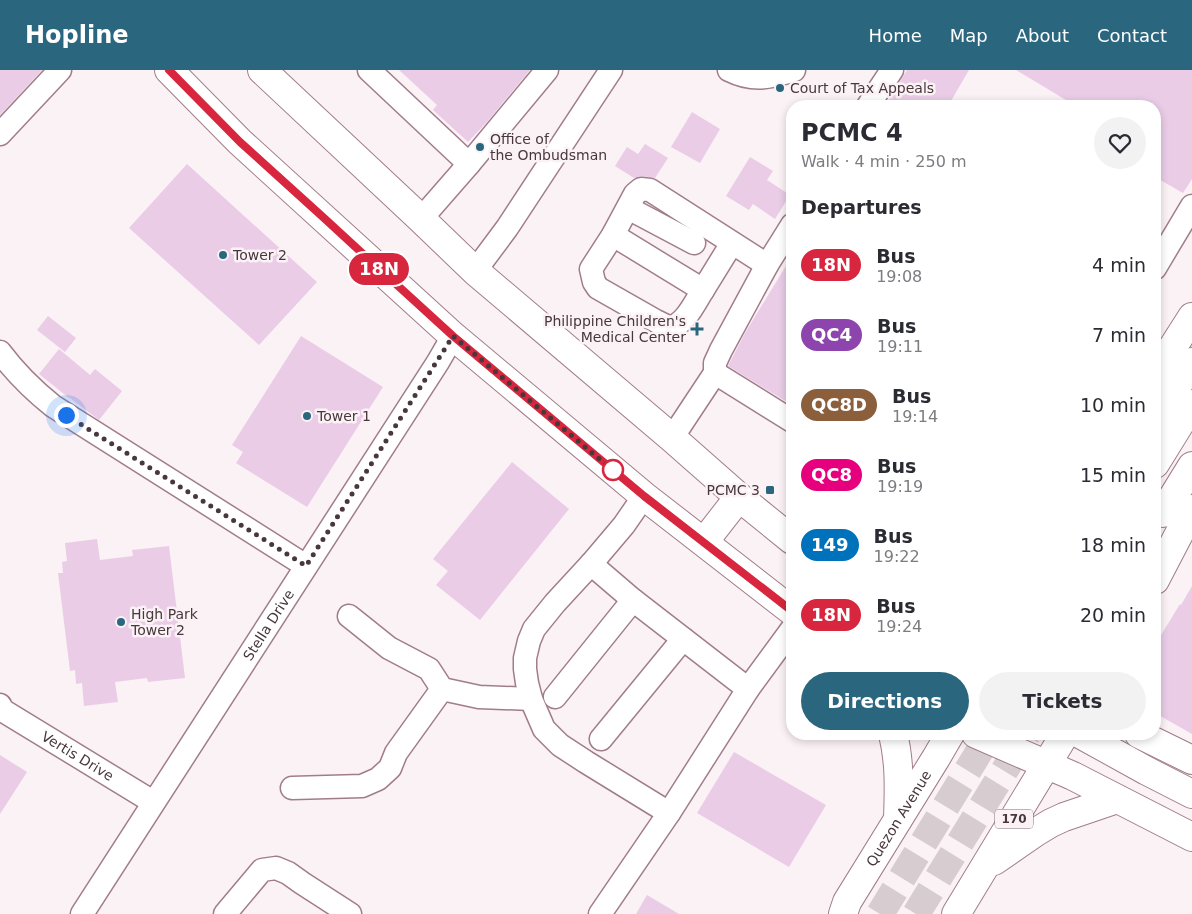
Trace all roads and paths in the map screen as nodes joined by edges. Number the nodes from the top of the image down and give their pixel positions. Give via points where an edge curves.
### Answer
1 (60, 70) edge
2 (170, 70) edge
3 (369, 70) edge
4 (547, 70) edge
5 (611, 70) edge
6 (728, 70) edge
7 (794, 70) edge
8 (892, 70) edge
9 (270, 73) edge
10 (872, 100) edge
11 (0, 134) edge
12 (469, 164) junction
13 (1192, 206) edge
14 (628, 208) junction
15 (421, 219) junction
16 (613, 235) junction
17 (786, 235) edge
18 (694, 242) dead end
19 (732, 243) junction
20 (1161, 258) edge
21 (767, 265) junction
22 (475, 271) junction
23 (703, 290) junction
24 (1192, 317) edge
25 (453, 336) junction
26 (0, 352) edge
27 (1192, 362) edge
28 (1161, 366) edge
29 (720, 376) junction
30 (1192, 404) edge
31 (1161, 411) edge
32 (786, 417) edge
33 (676, 442) junction
34 (1161, 454) edge
35 (1192, 466) edge
36 (644, 496) junction
37 (739, 497) junction
38 (1192, 510) edge
39 (1163, 513) dead end
40 (786, 535) edge
41 (1192, 539) edge
42 (704, 542) junction
43 (591, 564) junction
44 (306, 566) junction
45 (1161, 569) edge
46 (1161, 580) edge
47 (632, 600) junction
48 (786, 606) edge
49 (348, 616) dead end
50 (786, 637) edge
51 (683, 639) junction
52 (442, 689) junction
53 (748, 689) junction
54 (555, 697) dead end
55 (531, 699) junction
56 (1, 708) edge
57 (601, 738) dead end
58 (893, 740) edge
59 (946, 740) edge
60 (990, 740) edge
61 (1061, 740) edge
62 (1091, 740) edge
63 (1152, 740) edge
64 (1192, 760) edge
65 (1047, 764) junction
66 (292, 788) dead end
67 (1192, 794) edge
68 (1117, 799) junction
69 (153, 802) junction
70 (669, 813) junction
71 (898, 820) junction
72 (1192, 837) edge
73 (981, 875) junction
74 (841, 910) edge
75 (82, 914) edge
76 (226, 914) edge
77 (350, 914) edge
78 (600, 914) edge
79 (956, 914) edge

1 - 11 street
2 - 25 main road via 240,142
3 - 12 street
4 - 12 street
5 - 22 street
6 - 7 street via 759,78
8 - 10 street
9 - 15 main road
12 - 15 street
13 - 20 street
14 - 16 street
14 - 18 street
14 - 19 street via 641,189 650,190
15 - 22 main road
16 - 23 street
16 - 23 street via 591,269 598,288 670,328 684,319
17 - 21 street
19 - 21 street
19 - 23 street
21 - 29 street via 715,363
22 - 33 main road
24 - 28 main road
25 - 36 main road
25 - 44 street, Stella Drive
26 - 44 street via 53,406
27 - 31 main road
29 - 32 street
29 - 33 street
30 - 34 main road
33 - 37 main road
35 - 39 main road
36 - 42 main road
36 - 43 street
37 - 40 main road
37 - 42 main road
38 - 45 main road
41 - 46 street
42 - 48 main road
43 - 47 street
43 - 55 street via 534,629 526,658
44 - 69 street, Stella Drive
47 - 51 street
47 - 54 street
49 - 52 street via 389,648 429,670
50 - 53 street
51 - 53 street
51 - 57 street
52 - 55 street via 478,697
52 - 66 street via 396,754 390,768 378,779 362,786
53 - 70 street
55 - 70 street via 544,729 560,745
56 - 69 street, Vertis Drive
58 - 71 main road via 898,772
59 - 71 main road, Quezon Avenue
60 - 65 main road
61 - 65 main road, 170
62 - 67 main road
63 - 64 main road
65 - 68 main road
65 - 73 main road, 170
68 - 72 main road
68 - 73 main road via 1064,817 1036,832 997,859
69 - 75 street, Stella Drive
70 - 78 street
71 - 74 main road, Quezon Avenue
73 - 79 main road, 170
76 - 77 street via 262,870 276,868

